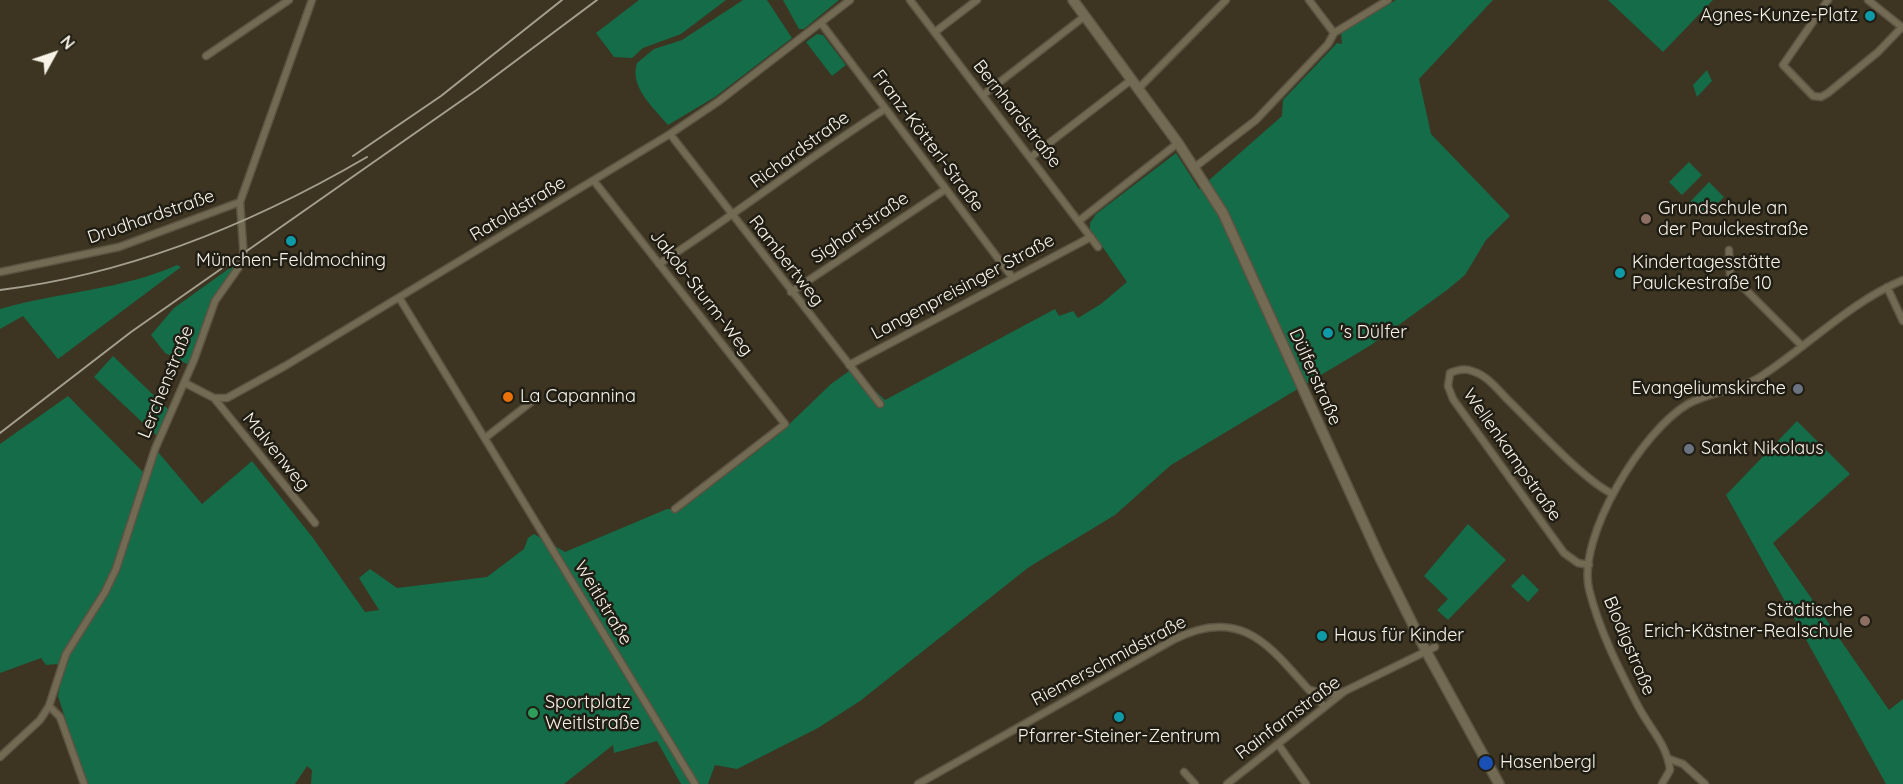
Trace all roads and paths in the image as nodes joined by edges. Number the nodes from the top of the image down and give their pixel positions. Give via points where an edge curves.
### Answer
1 (289, 0) edge
2 (312, 0) edge
3 (850, 0) edge
4 (910, 0) edge
5 (977, 0) edge
6 (1073, 0) edge
7 (1226, 0) edge
8 (1309, 0) edge
9 (1388, 0) edge
10 (1828, 0) edge
11 (1868, 0) edge
12 (1085, 16) junction
13 (821, 22) junction
14 (1903, 28) edge
15 (935, 32) junction
16 (1334, 33) junction
17 (206, 56) dead end
18 (1131, 80) junction
19 (1138, 89) junction
20 (982, 95) junction
21 (885, 109) junction
22 (670, 134) junction
23 (1178, 143) junction
24 (1031, 157) junction
25 (1195, 167) junction
26 (594, 181) junction
27 (946, 189) junction
28 (240, 202) junction
29 (733, 216) junction
30 (1080, 220) junction
31 (1091, 237) junction
32 (1098, 247) dead end
33 (1729, 250) dead end
34 (659, 264) junction
35 (0, 272) edge
36 (1012, 277) junction
37 (1903, 280) edge
38 (1887, 287) junction
39 (791, 292) junction
40 (400, 299) junction
41 (1903, 321) edge
42 (1802, 346) junction
43 (849, 365) junction
44 (185, 383) junction
45 (214, 398) junction
46 (535, 399) dead end
47 (880, 404) dead end
48 (485, 438) junction
49 (1613, 494) junction
50 (675, 509) dead end
51 (315, 523) dead end
52 (1588, 565) junction
53 (1430, 649) junction
54 (1307, 689) junction
55 (1346, 691) junction
56 (49, 706) junction
57 (1324, 706) junction
58 (1278, 744) junction
59 (0, 757) edge
60 (1669, 759) junction
61 (1184, 772) dead end
62 (84, 784) edge
63 (695, 784) edge
64 (918, 784) edge
65 (1195, 784) edge
66 (1227, 784) edge
67 (1306, 784) edge
68 (1499, 784) edge
69 (1662, 784) edge
70 (1705, 784) edge

1 - 17 street
2 - 28 street, Lerchenstraße
3 - 13 street, Ratoldstraße
4 - 15 street, Bernhardstraße
5 - 15 street
6 - 12 main road, Dülferstraße
7 - 19 street
8 - 16 street
9 - 16 street
10 - 14 street via 1783,65 1813,96 1828,93
11 - 14 street
12 - 18 main road, Dülferstraße
12 - 20 street
13 - 21 street, Franz-Kötterl-Straße
13 - 22 street, Ratoldstraße
15 - 20 street, Bernhardstraße
16 - 25 street via 1256,120
18 - 19 main road, Dülferstraße
18 - 24 street
19 - 23 main road, Dülferstraße
20 - 24 street, Bernhardstraße
21 - 27 street, Franz-Kötterl-Straße
21 - 29 street, Richardstraße
22 - 26 street, Ratoldstraße
22 - 29 street, Rambertweg
23 - 25 main road, Dülferstraße
23 - 30 street
24 - 30 street, Bernhardstraße
25 - 53 main road, Dülferstraße via 1234,234 1344,483
26 - 34 street, Jakob-Sturm-Weg
26 - 40 street, Ratoldstraße
27 - 36 street, Franz-Kötterl-Straße
27 - 39 street, Sighartstraße
28 - 35 street, Drudhardstraße via 119,247
28 - 44 street, Lerchenstraße via 244,260 215,301
29 - 34 street, Richardstraße
29 - 39 street, Rambertweg
30 - 31 street, Bernhardstraße
31 - 32 street, Bernhardstraße
31 - 36 street, Langenpreisinger Straße
33 - 42 street via 1730,274
34 - 50 street, Jakob-Sturm-Weg via 785,424
36 - 43 street, Langenpreisinger Straße
37 - 38 street, Blodigstraße
38 - 41 street
38 - 42 street, Blodigstraße
39 - 43 street, Rambertweg
40 - 45 street, Ratoldstraße via 236,395
40 - 48 street, Weitlstraße
42 - 49 street, Blodigstraße via 1748,384 1689,404 1664,422
43 - 47 street, Rambertweg
44 - 45 street
44 - 56 street, Lerchenstraße via 155,449 116,568 66,654
45 - 51 street, Malvenweg
46 - 48 street
48 - 63 street, Weitlstraße
49 - 52 street, Blodigstraße
49 - 52 street, Wellenkampstraße via 1559,449 1488,380 1472,370 1450,374 1448,386 1453,399 1542,525 1571,560
52 - 60 street, Blodigstraße via 1588,586 1597,619
53 - 55 street, Rainfarnstraße
53 - 68 main road, Dülferstraße
54 - 55 street via 1325,695
54 - 57 street, Riemerschmidstraße
54 - 64 street, Riemerschmidstraße via 1262,640 1238,630 1206,628 1173,640
55 - 57 street, Rainfarnstraße
56 - 59 street, Lerchenstraße via 40,720
56 - 62 street via 60,717
57 - 58 street, Rainfarnstraße
58 - 66 street, Rainfarnstraße
58 - 67 street
60 - 69 street via 1670,770
60 - 70 street via 1683,764
61 - 65 street

